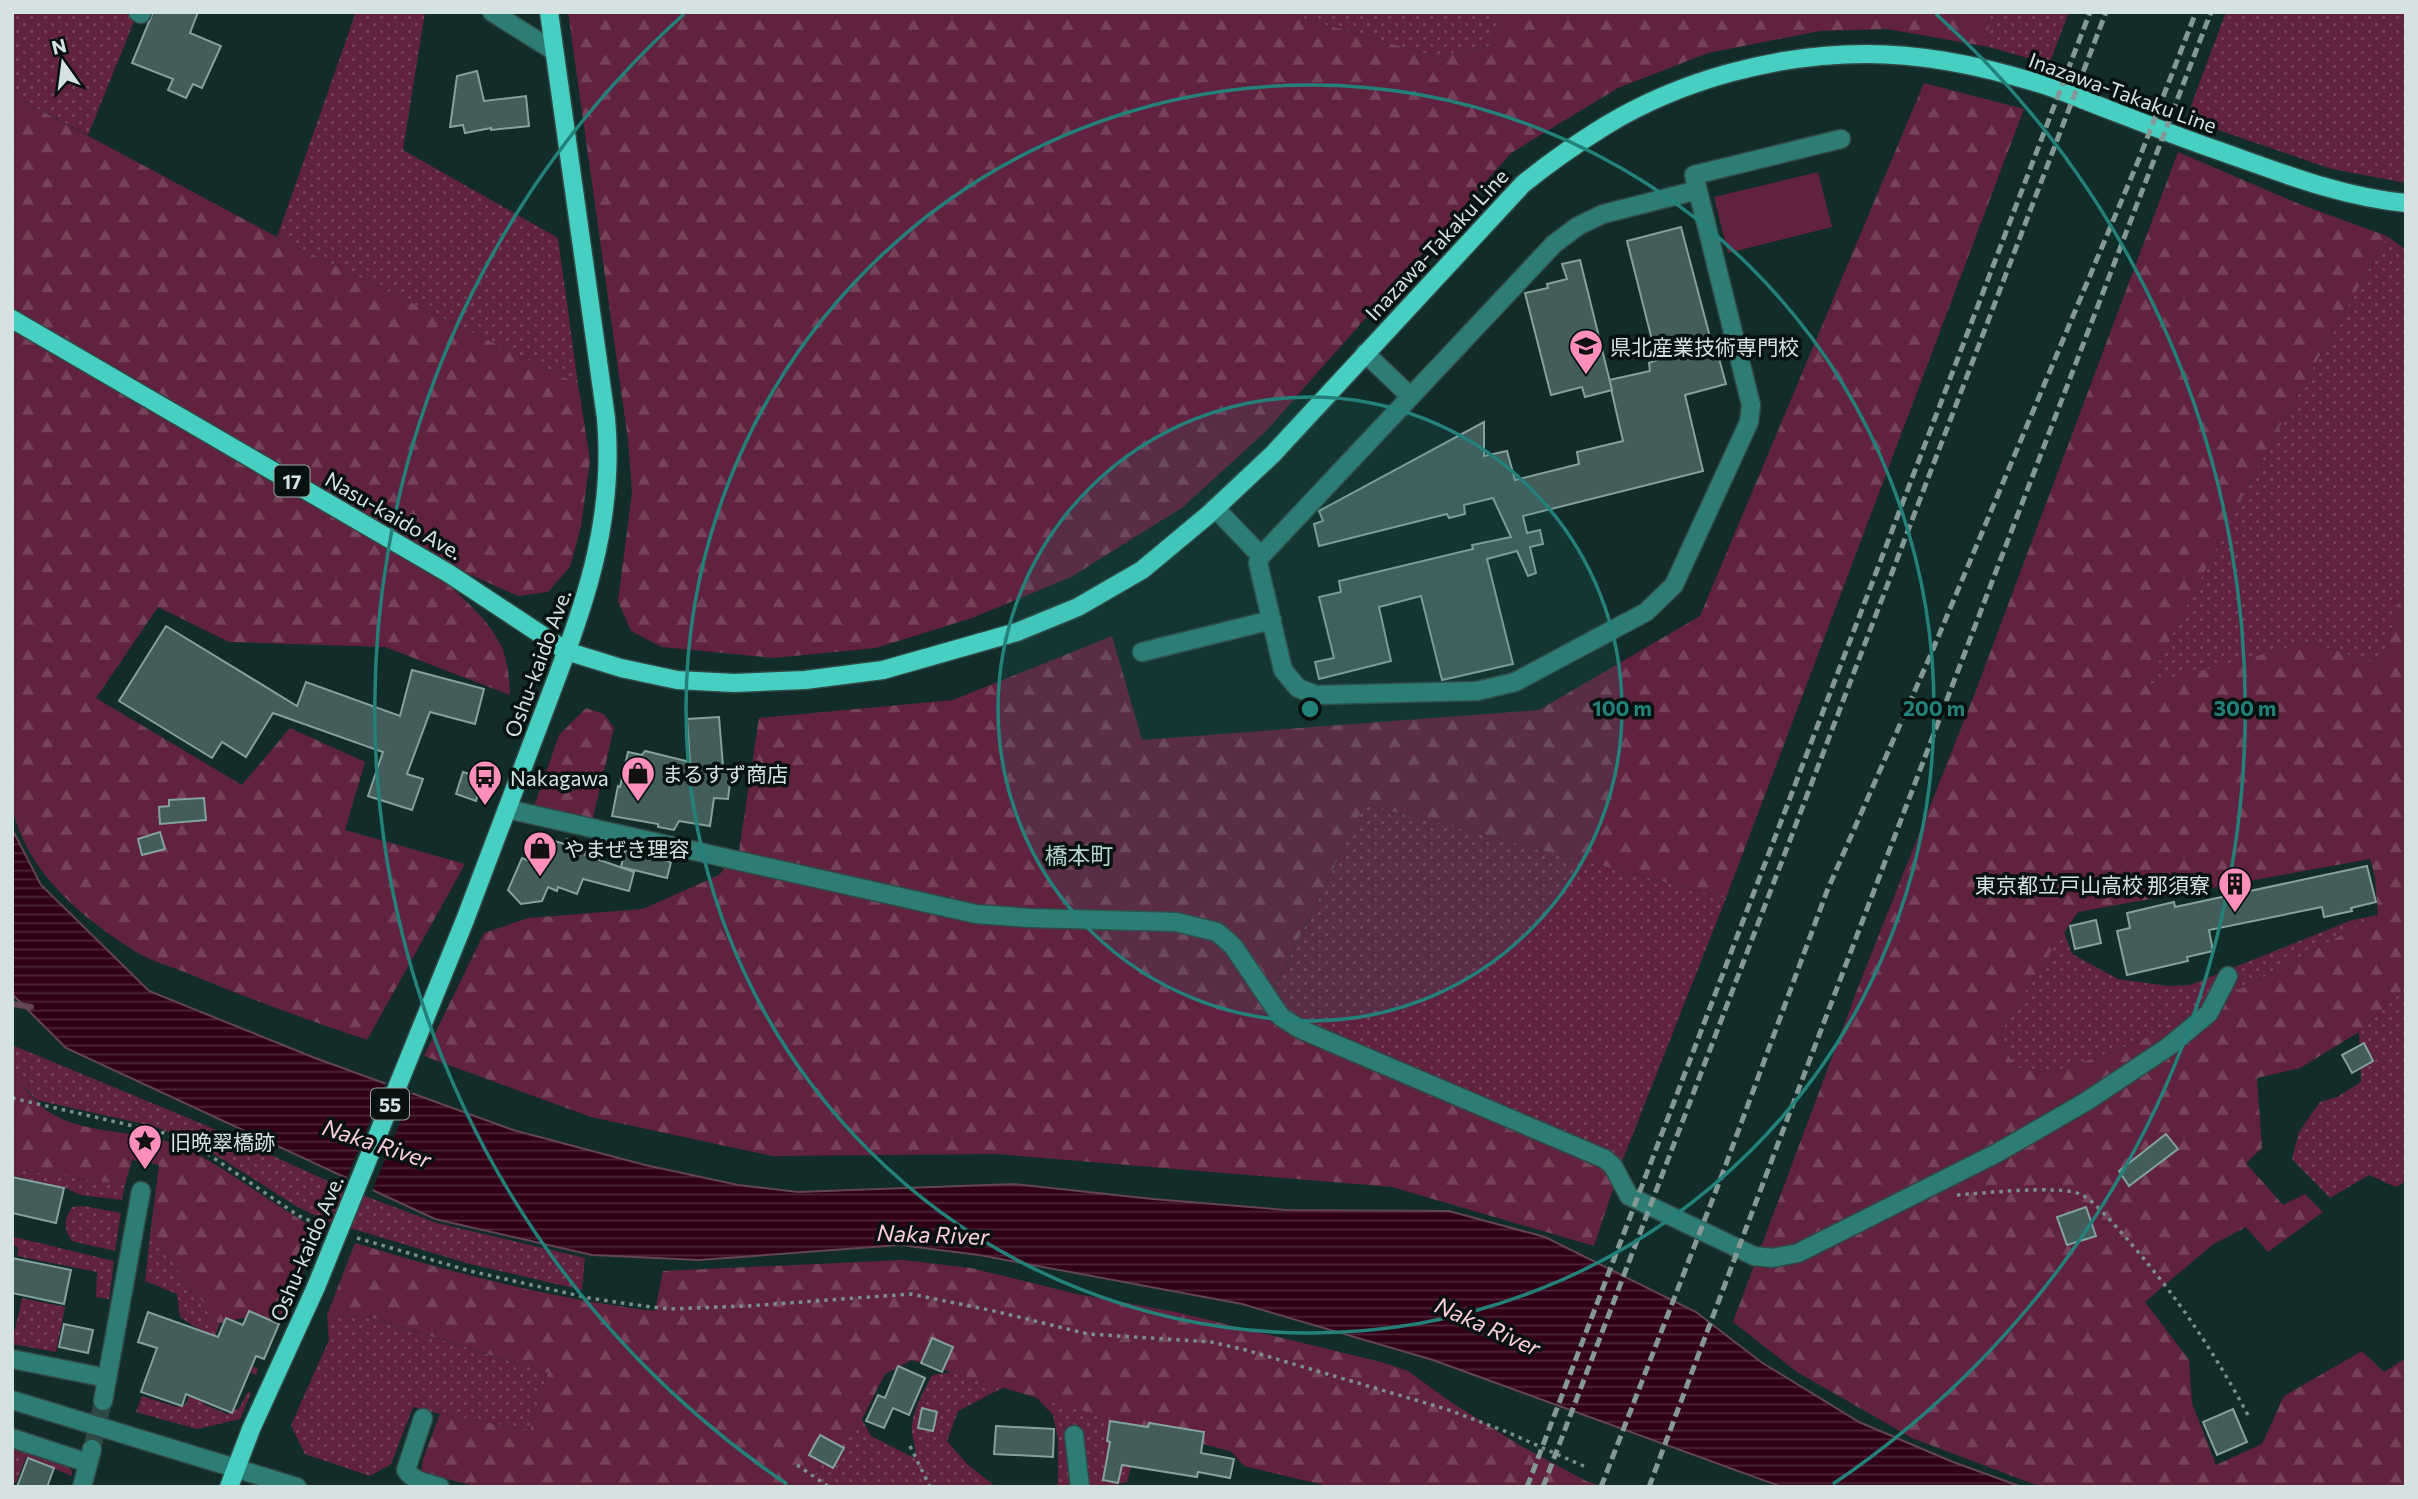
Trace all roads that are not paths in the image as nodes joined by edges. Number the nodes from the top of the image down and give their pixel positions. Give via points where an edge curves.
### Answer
1 (492, 12) edge
2 (549, 12) edge
3 (554, 51) junction
4 (1842, 139) dead end
5 (1698, 190) junction
6 (2406, 203) edge
7 (12, 319) edge
8 (1365, 353) junction
9 (1410, 397) junction
10 (1215, 508) junction
11 (1261, 556) junction
12 (1272, 620) junction
13 (566, 651) junction
14 (1142, 652) dead end
15 (507, 808) junction
16 (2228, 976) dead end
17 (141, 1191) dead end
18 (12, 1359) edge
19 (107, 1378) junction
20 (12, 1400) edge
21 (103, 1401) tunnel mouth
22 (423, 1418) dead end
23 (1074, 1435) dead end
24 (12, 1438) edge
25 (236, 1468) junction
26 (82, 1487) edge
27 (229, 1487) edge
28 (297, 1487) edge
29 (440, 1487) edge
30 (1080, 1487) edge

1 - 3 street
2 - 3 main road, Oshu-kaido Ave.
3 - 13 main road, Oshu-kaido Ave. via 609,450 603,528 593,575
4 - 5 street via 1694,175
5 - 9 street via 1603,214 1578,226 1554,244
5 - 12 street via 1751,405 1749,422 1674,585 1661,599 1647,612 1529,677 1477,691 1316,695 1298,688 1283,670
6 - 8 main road, Inazawa-Takaku Line via 2312,183 2036,82 1925,59 1868,54 1813,58 1758,66 1659,99 1564,152 1522,184
7 - 13 main road, Nasu-kaido Ave. / 17 via 449,573
8 - 9 street
8 - 10 main road, Inazawa-Takaku Line via 1273,454
9 - 11 street
10 - 11 street
10 - 13 main road, Inazawa-Takaku Line via 1142,570 1078,607 1017,632 883,670 805,680 677,680
11 - 12 street via 1258,564
12 - 14 street
13 - 15 main road, Oshu-kaido Ave. / 55
15 - 16 street via 976,914 1176,922 1217,932 1233,946 1281,1017 1300,1029 1605,1159 1629,1196 1754,1256 1772,1258 1798,1253 1997,1153 2087,1101 2209,1013
15 - 25 main road, Oshu-kaido Ave. / 55, bridge via 316,1287
17 - 19 street
18 - 19 street
19 - 21 street
20 - 25 street
22 - 29 street via 406,1470 410,1476
23 - 30 street
24 - 26 street via 90,1456
25 - 27 main road, Oshu-kaido Ave. / 55
25 - 28 street

